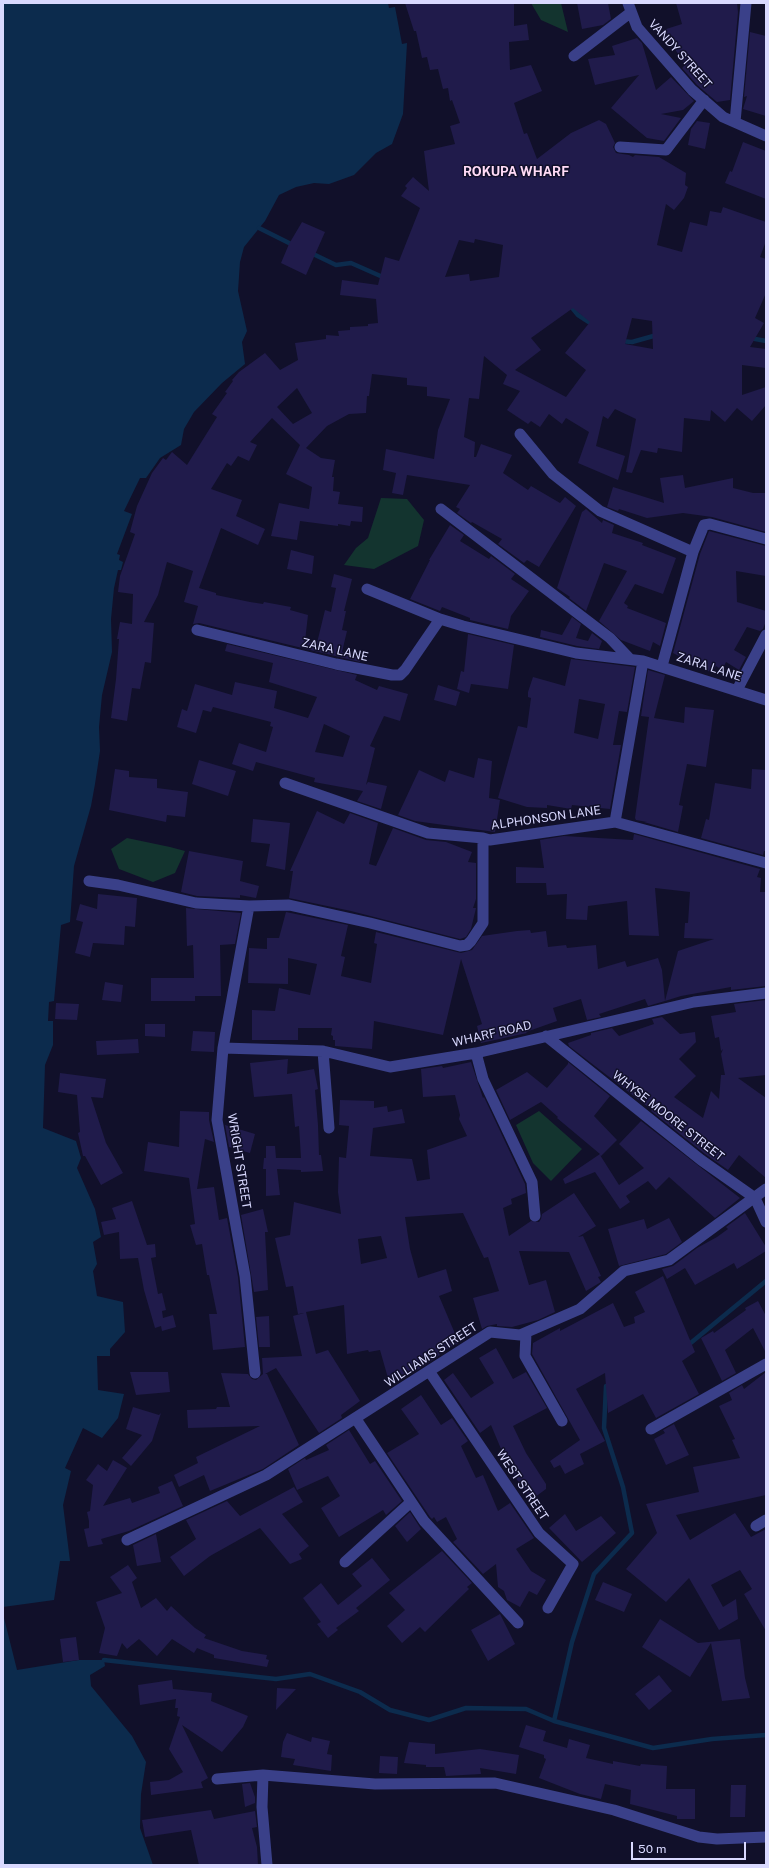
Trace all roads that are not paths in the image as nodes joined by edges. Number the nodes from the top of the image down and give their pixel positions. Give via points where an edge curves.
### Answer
1 (746, 3) edge
2 (629, 8) edge
3 (574, 56) dead end
4 (704, 100) junction
5 (735, 122) junction
6 (766, 136) edge
7 (620, 147) dead end
8 (520, 434) dead end
9 (441, 509) dead end
10 (766, 539) edge
11 (693, 552) junction
12 (366, 589) dead end
13 (440, 618) junction
14 (197, 630) dead end
15 (766, 635) edge
16 (629, 658) junction
17 (643, 660) junction
18 (662, 666) junction
19 (737, 690) junction
20 (766, 700) edge
21 (285, 783) dead end
22 (615, 822) junction
23 (483, 838) junction
24 (766, 863) edge
25 (89, 881) dead end
26 (250, 906) junction
27 (766, 993) edge
28 (546, 1036) junction
29 (223, 1048) junction
30 (323, 1051) junction
31 (476, 1053) junction
32 (329, 1128) dead end
33 (766, 1189) edge
34 (755, 1198) junction
35 (535, 1216) dead end
36 (766, 1222) edge
37 (526, 1333) junction
38 (766, 1364) edge
39 (429, 1371) junction
40 (255, 1373) dead end
41 (356, 1419) junction
42 (562, 1421) dead end
43 (651, 1429) dead end
44 (411, 1502) junction
45 (766, 1520) edge
46 (756, 1526) dead end
47 (127, 1540) dead end
48 (345, 1562) dead end
49 (548, 1608) dead end
50 (518, 1623) dead end
51 (263, 1775) junction
52 (217, 1779) dead end
53 (766, 1837) edge
54 (267, 1865) edge

1 - 5 street
2 - 3 street
2 - 4 street, VANDY STREET via 637,27 692,90
4 - 5 street, VANDY STREET via 723,117
4 - 7 street via 666,150
5 - 6 street, VANDY STREET
8 - 11 street via 553,474 600,511
9 - 16 street via 610,638
10 - 11 street via 710,524 704,525
11 - 18 street
12 - 13 street, ZARA LANE
13 - 14 street, ZARA LANE via 405,670 400,675 392,676
13 - 16 street, ZARA LANE via 576,653
15 - 19 street
16 - 17 street, ZARA LANE
17 - 18 street, ZARA LANE
17 - 22 street
18 - 19 street, ZARA LANE
19 - 20 street, ZARA LANE
21 - 23 street, ALPHONSON LANE via 428,834
22 - 23 street, ALPHONSON LANE via 490,840
22 - 24 street, ALPHONSON LANE
23 - 26 street via 483,923 467,945 460,946 289,905
25 - 26 street via 196,903
26 - 29 street, WRIGHT STREET
27 - 28 street, WHARF ROAD via 694,1002
28 - 31 street, WHARF ROAD
28 - 34 street, WHYSE MOORE STREET via 701,1160
29 - 30 street, WHARF ROAD
29 - 40 street, WRIGHT STREET via 216,1120 245,1276
30 - 31 street, WHARF ROAD via 390,1067
30 - 32 street
31 - 35 street via 483,1079 532,1182
33 - 34 street, WILLIAMS STREET
34 - 36 street
34 - 37 street, WILLIAMS STREET via 669,1260 624,1271 580,1309
37 - 39 street, WILLIAMS STREET via 520,1336 490,1332
37 - 42 street via 525,1356
38 - 43 street
39 - 41 street, WILLIAMS STREET
39 - 49 street, WEST STREET via 539,1533 573,1564
41 - 44 street
41 - 47 street, WILLIAMS STREET via 266,1475
44 - 48 street
44 - 50 street via 424,1521
45 - 46 street
51 - 52 street
51 - 53 street via 375,1784 495,1783 614,1810 699,1837
51 - 54 street via 262,1807

